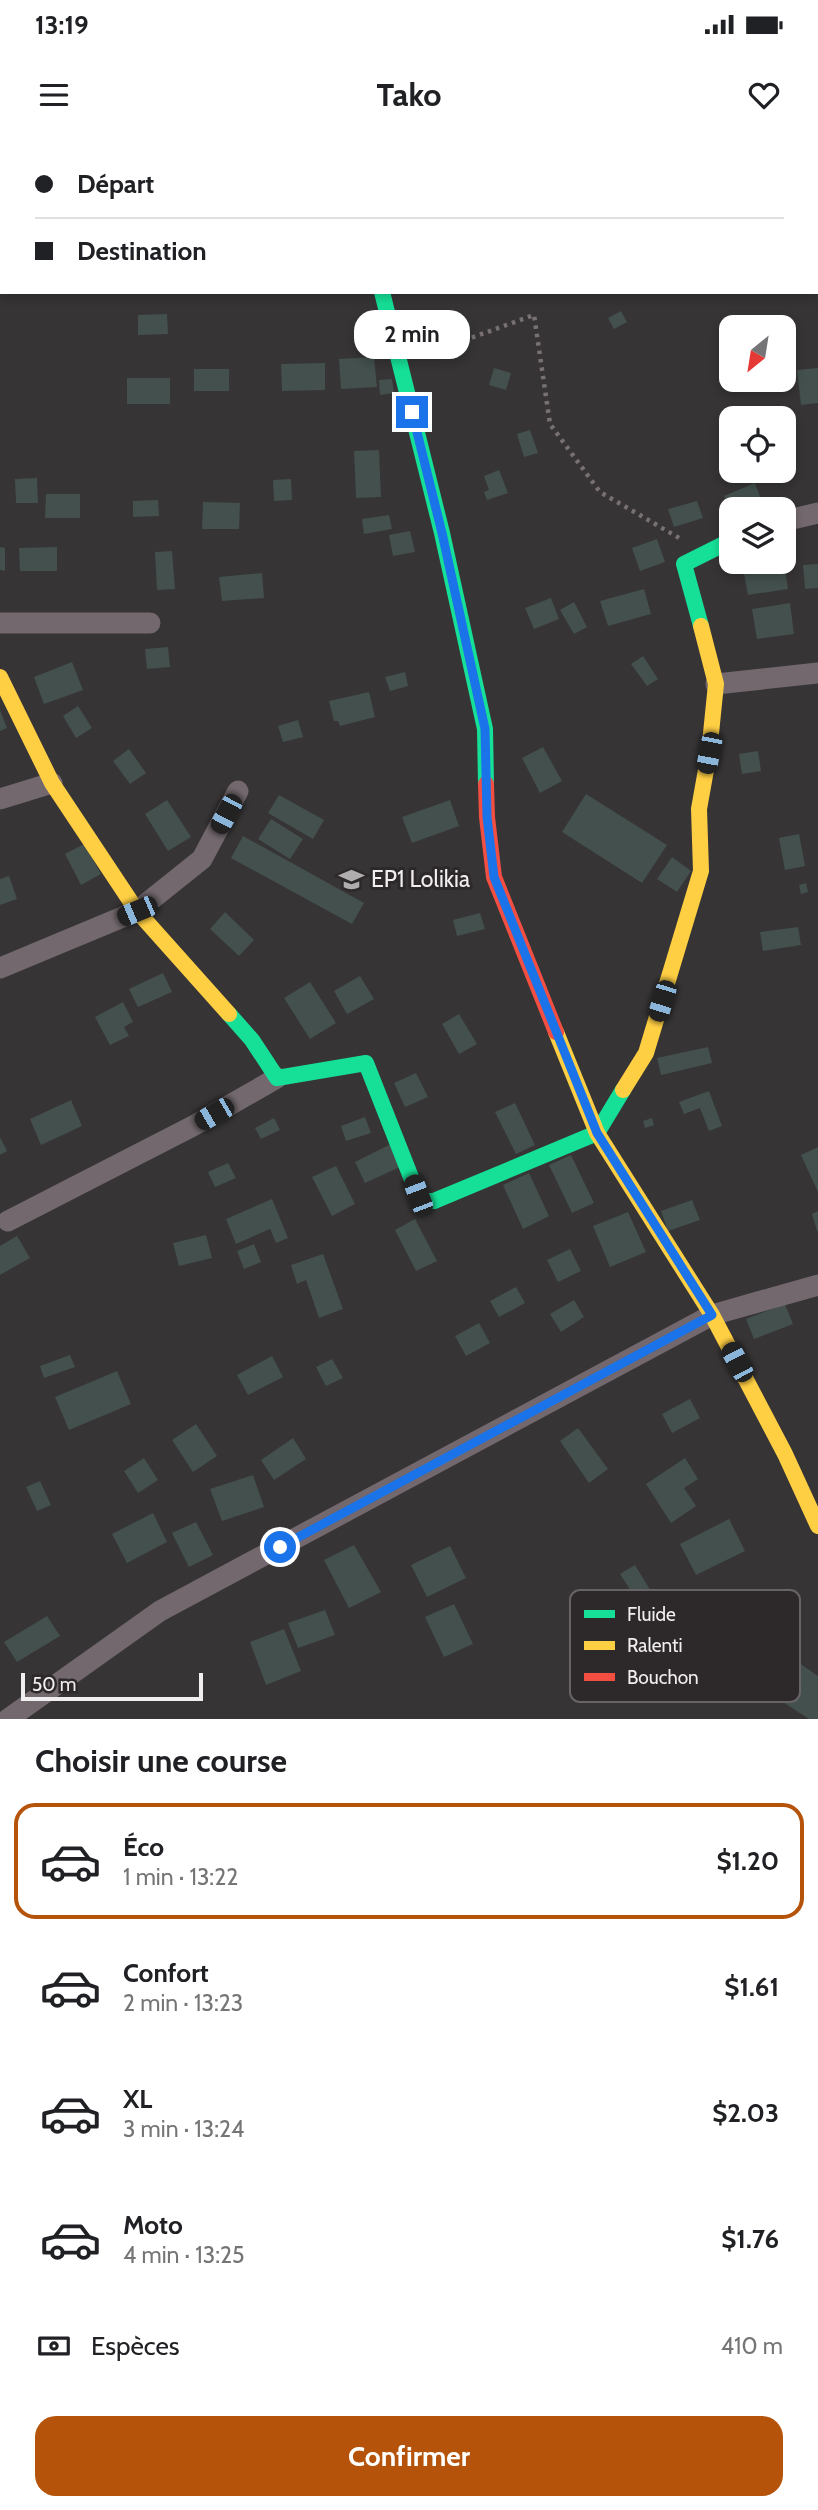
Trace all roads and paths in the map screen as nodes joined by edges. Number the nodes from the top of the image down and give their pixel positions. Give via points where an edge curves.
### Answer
1 (382, 294) edge
2 (400, 364) junction
3 (818, 513) edge
4 (796, 518) edge
5 (719, 546) edge
6 (706, 553) junction
7 (0, 623) edge
8 (150, 623) dead end
9 (818, 673) edge
10 (0, 677) edge
11 (716, 684) junction
12 (51, 783) junction
13 (239, 791) dead end
14 (0, 799) edge
15 (137, 911) junction
16 (0, 968) edge
17 (277, 1077) junction
18 (597, 1133) junction
19 (8, 1221) dead end
20 (818, 1284) edge
21 (712, 1315) junction
22 (818, 1526) edge
23 (8, 1719) edge

1 - 2 street
2 - 6 path via 534,316 550,424 600,492
2 - 18 street via 485,729 494,877
3 - 4 street
5 - 6 street
6 - 11 street via 684,564
7 - 8 street
9 - 11 street
10 - 12 street
11 - 18 street via 699,809 701,871 646,1053
12 - 14 street
12 - 15 street
13 - 15 street via 202,859
15 - 16 street
15 - 17 street via 252,1040
17 - 18 street via 366,1063 418,1195 425,1201
17 - 19 street
18 - 21 street
20 - 21 street
21 - 22 street
21 - 23 street via 160,1611

